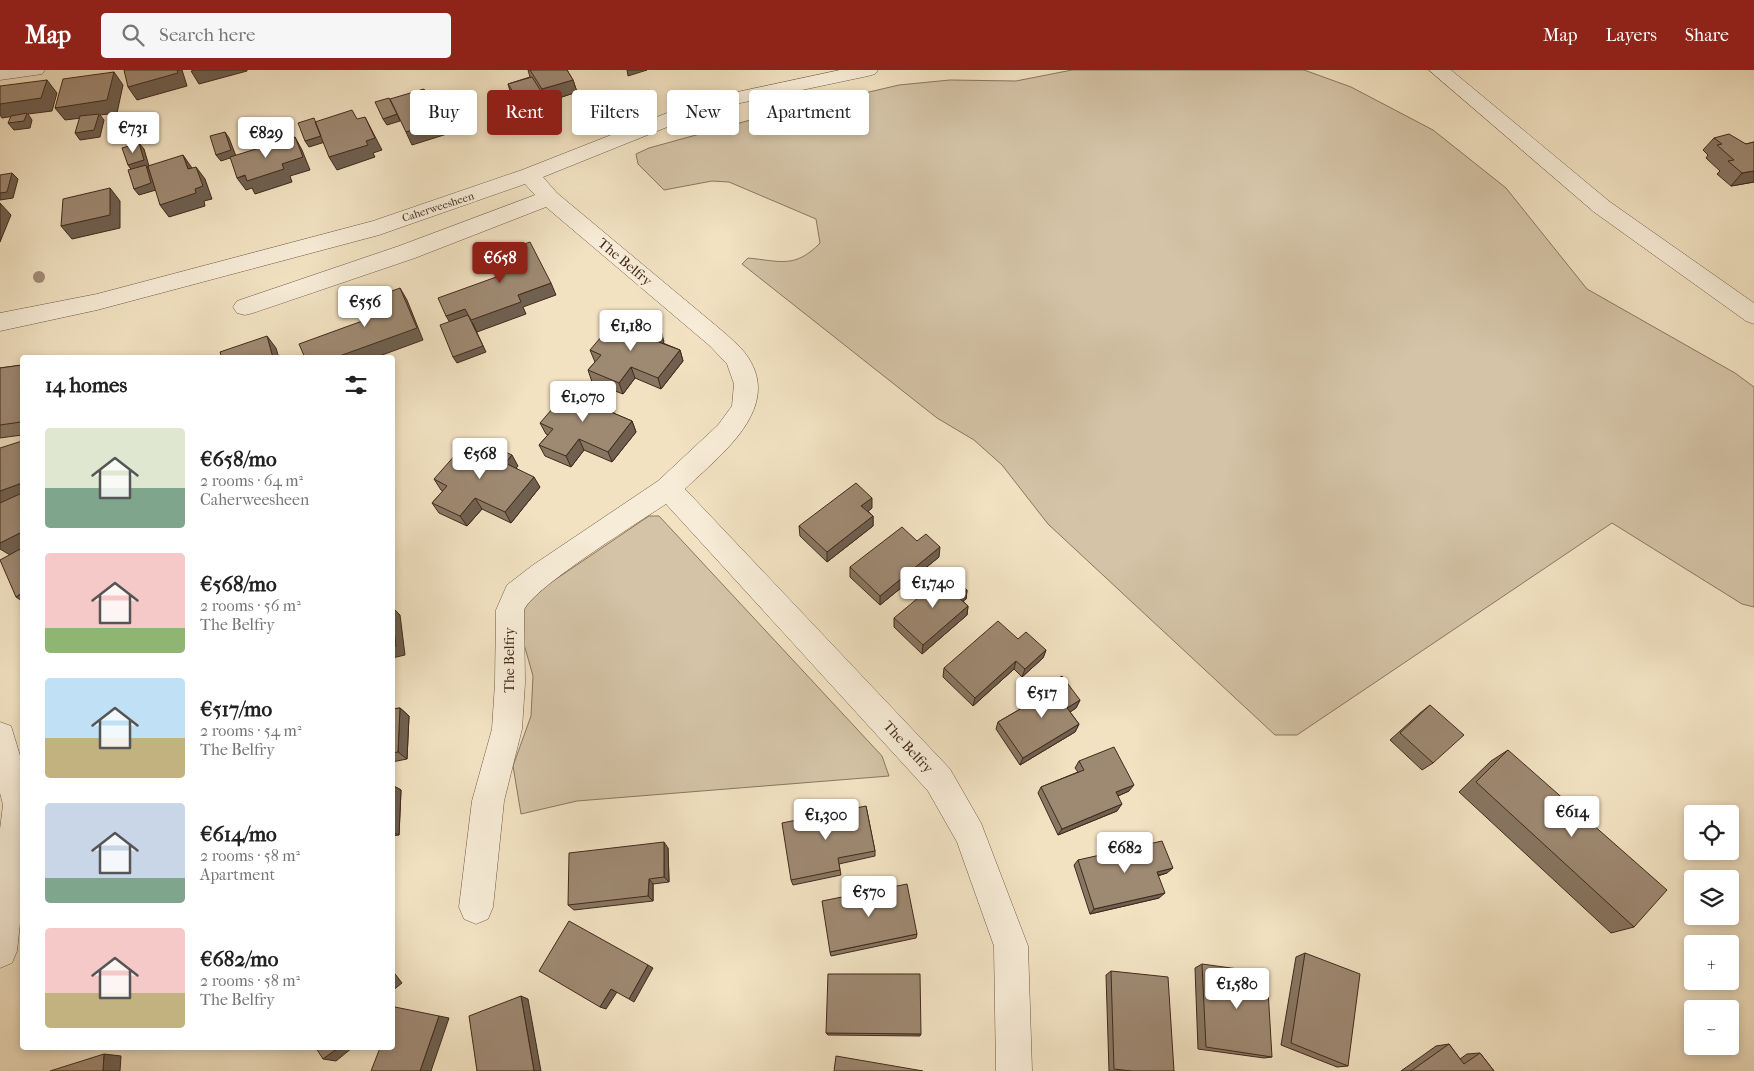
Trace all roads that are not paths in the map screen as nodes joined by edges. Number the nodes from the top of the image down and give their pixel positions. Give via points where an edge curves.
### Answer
1 (35, 70) edge
2 (868, 70) edge
3 (1440, 70) edge
4 (0, 74) edge
5 (529, 176) junction
6 (549, 198) junction
7 (245, 307) dead end
8 (1754, 315) edge
9 (0, 322) edge
10 (667, 489) junction
11 (0, 736) edge
12 (476, 907) dead end
13 (0, 951) edge
14 (1014, 1071) edge

1 - 4 street
2 - 5 street, Caherweesheen via 707,104
3 - 8 street via 1602,207
5 - 6 street, The Belfry
5 - 9 street, Caherweesheen via 379,227 97,302
6 - 7 street via 407,252
6 - 10 street, The Belfry via 718,340 736,360 746,384 744,408 727,432
10 - 12 street, The Belfry via 543,573 517,594 513,602 510,610 507,729 488,801
10 - 14 street, The Belfry via 939,780 970,834 1011,946
11 - 13 street via 19,805

